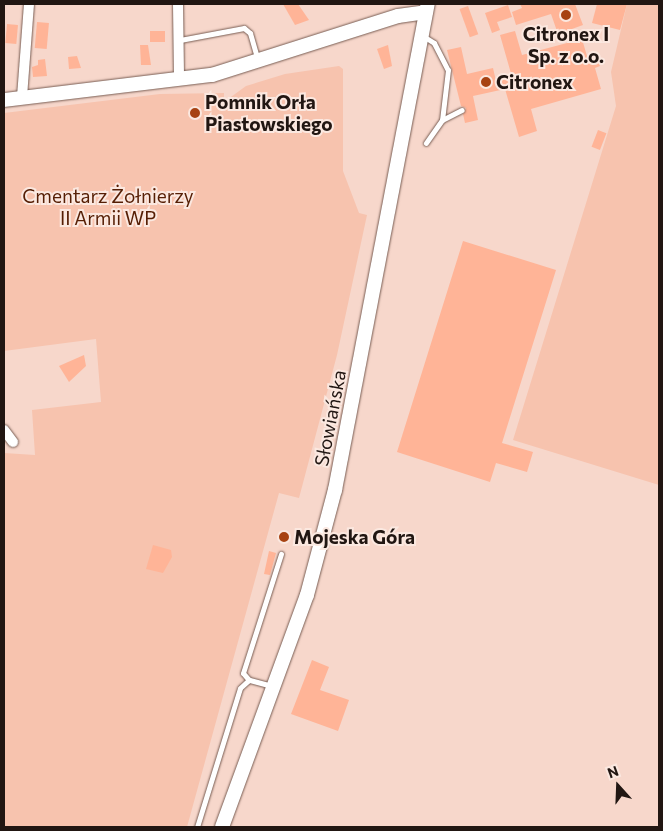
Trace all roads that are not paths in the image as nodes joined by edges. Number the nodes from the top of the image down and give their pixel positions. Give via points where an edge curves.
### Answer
1 (29, 4) edge
2 (178, 4) edge
3 (427, 8) edge
4 (422, 36) junction
5 (180, 40) junction
6 (258, 63) junction
7 (179, 79) junction
8 (22, 98) junction
9 (4, 100) edge
10 (462, 110) dead end
11 (442, 120) junction
12 (426, 143) dead end
13 (4, 430) edge
14 (13, 442) dead end
15 (281, 554) dead end
16 (249, 680) junction
17 (275, 686) junction
18 (196, 827) edge
19 (222, 827) edge

1 - 8 street
2 - 5 street
3 - 4 street, Słowiańska
3 - 6 street
4 - 11 lane via 434,42 448,70
4 - 17 street, Słowiańska via 335,490 307,595
5 - 6 lane via 244,28 250,33
5 - 7 street
6 - 7 street via 212,75
7 - 8 street
8 - 9 street
10 - 11 lane
11 - 12 lane
13 - 14 street
15 - 16 lane via 243,673
16 - 17 lane
16 - 18 lane via 240,688
17 - 19 street, Słowiańska

